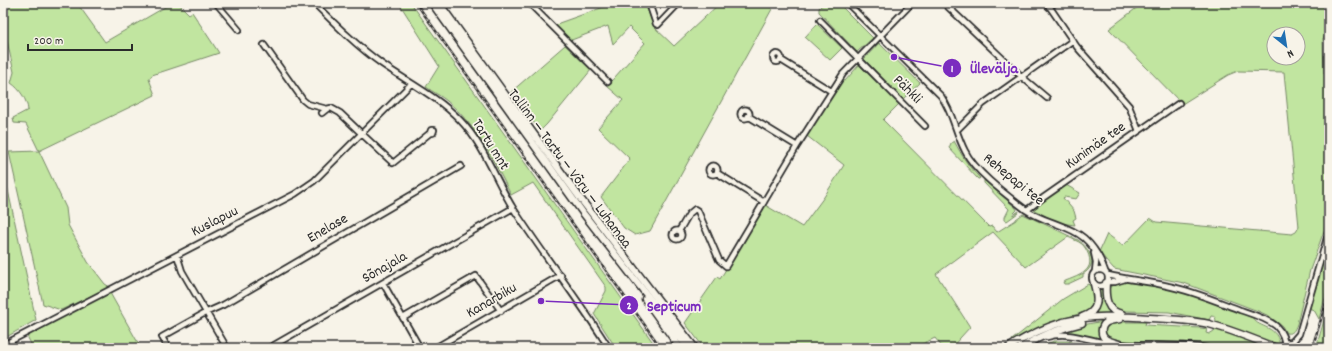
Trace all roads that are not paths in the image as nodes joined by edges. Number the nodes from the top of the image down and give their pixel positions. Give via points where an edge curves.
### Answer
1 (216, 3) edge
2 (314, 3) edge
3 (432, 3) edge
4 (439, 3) edge
5 (529, 3) edge
6 (649, 3) edge
7 (679, 3) edge
8 (847, 3) edge
9 (912, 3) edge
10 (944, 3) edge
11 (1055, 3) edge
12 (1048, 5) edge
13 (820, 20) dead end
14 (240, 30) dead end
15 (881, 36) junction
16 (1072, 41) junction
17 (264, 45) dead end
18 (859, 59) junction
19 (780, 60) dead end
20 (1022, 77) junction
21 (608, 82) dead end
22 (411, 84) junction
23 (831, 91) junction
24 (1047, 98) dead end
25 (1179, 103) dead end
26 (327, 109) junction
27 (322, 113) dead end
28 (748, 116) dead end
29 (925, 126) dead end
30 (957, 130) junction
31 (1139, 131) junction
32 (430, 133) dead end
33 (362, 134) junction
34 (798, 146) junction
35 (462, 166) dead end
36 (717, 172) dead end
37 (764, 202) junction
38 (513, 208) junction
39 (1027, 210) junction
40 (679, 231) dead end
41 (1329, 231) edge
42 (1092, 248) junction
43 (616, 254) junction
44 (176, 255) junction
45 (1095, 271) junction
46 (1107, 273) junction
47 (561, 276) junction
48 (1126, 279) junction
49 (1107, 282) junction
50 (383, 283) junction
51 (1094, 284) junction
52 (501, 310) junction
53 (206, 312) junction
54 (1137, 317) junction
55 (403, 318) junction
56 (1065, 322) junction
57 (1027, 344) junction
58 (1119, 344) junction
59 (3, 345) edge
60 (1285, 346) edge
61 (168, 348) edge
62 (227, 348) edge
63 (269, 348) edge
64 (420, 348) edge
65 (435, 348) edge
66 (609, 348) edge
67 (680, 348) edge
68 (688, 348) edge
69 (695, 348) edge
70 (1008, 348) edge
71 (1020, 348) edge
72 (1206, 348) edge
73 (1276, 348) edge

1 - 14 street
2 - 22 street, Tartu mnt via 363,50
3 - 43 highway, Tallinn — Tartu — Võru — Luhamaa via 583,213
4 - 69 highway, Tallinn — Tartu — Võru — Luhamaa via 580,198
5 - 21 street
6 - 7 street via 658,25
8 - 15 street, Rehepapi tee
9 - 15 street
10 - 20 street
11 - 12 street
12 - 16 street
13 - 18 street, Pähkli
15 - 18 street
15 - 30 street, Rehepapi tee via 941,96
16 - 20 street
16 - 31 street via 1129,106
17 - 26 street via 303,100
18 - 23 street via 843,74
18 - 29 street, Pähkli
19 - 23 street
20 - 24 street
20 - 30 street via 983,104
22 - 33 street, Kuslapuu
22 - 38 street, Tartu mnt via 452,112 469,131
23 - 34 street
25 - 31 street, Kunimäe tee
26 - 27 street
26 - 33 street via 340,112
28 - 34 street
30 - 39 street, Rehepapi tee via 964,150 974,166
31 - 39 street, Kunimäe tee
32 - 33 street via 394,163
33 - 44 street, Kuslapuu via 306,187
34 - 37 street
35 - 53 street, Enelase via 223,305
36 - 37 street
37 - 40 street via 726,266 719,260 698,211 691,211
38 - 47 street, Tartu mnt
38 - 50 street, Sõnajala
39 - 42 street, Rehepapi tee via 1077,233
41 - 60 street via 1299,334
42 - 45 street via 1096,262
42 - 46 street, Rehepapi tee
43 - 67 highway via 617,260
43 - 68 highway, Tallinn — Tartu — Võru — Luhamaa
44 - 53 street via 182,271
44 - 59 street, Kuslapuu
45 - 46 street via 1100,269
45 - 51 street via 1092,276
46 - 48 street
46 - 49 street
47 - 52 street, Kanarbiku
47 - 66 street, Tartu mnt
48 - 49 street
48 - 60 street via 1189,291 1267,320 1280,332
49 - 51 street via 1102,286
49 - 54 highway via 1106,297 1111,308 1117,313
50 - 55 street
50 - 63 street, Sõnajala
51 - 56 highway via 1097,294 1096,307 1087,315
52 - 55 street via 476,276
52 - 65 street, Kanarbiku
53 - 61 street, Enelase via 162,337
53 - 62 street
54 - 56 highway via 1105,316
54 - 57 highway via 1084,322 1061,328
54 - 58 highway via 1117,319 1104,325 1103,337
54 - 73 highway via 1209,324
55 - 64 street
56 - 70 highway via 1038,331
57 - 58 street via 1059,335
57 - 71 highway
58 - 72 street

